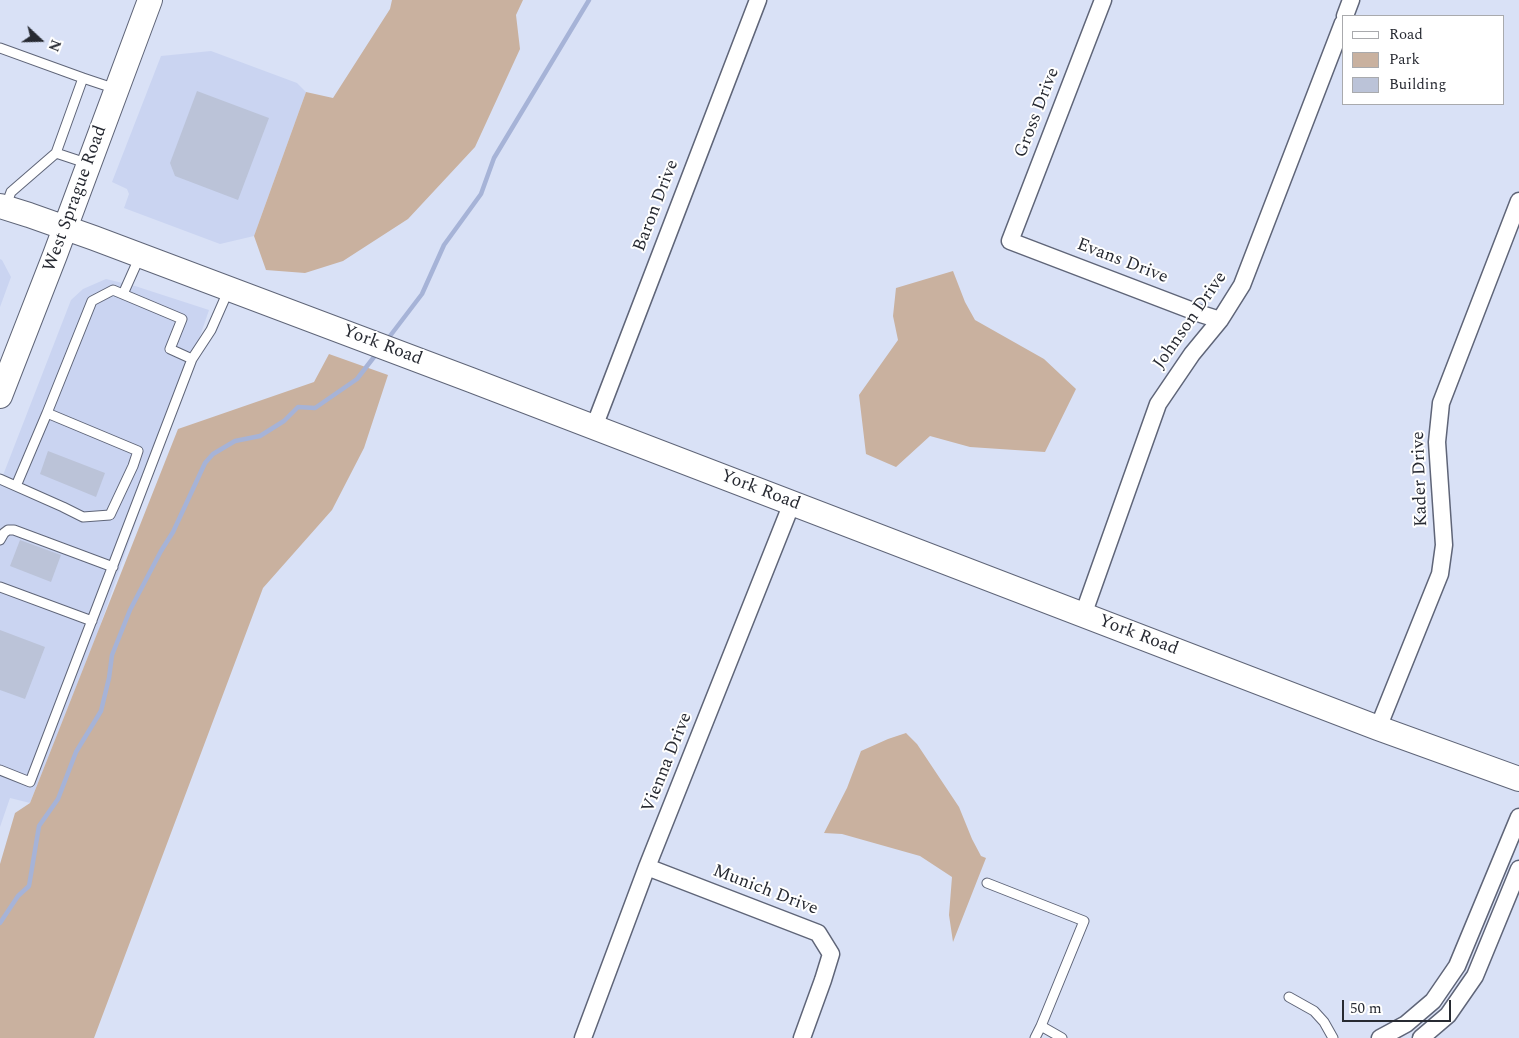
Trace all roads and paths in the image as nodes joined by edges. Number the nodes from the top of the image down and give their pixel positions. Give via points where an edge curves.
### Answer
1 (150, 0) edge
2 (758, 0) edge
3 (1103, 0) edge
4 (1351, 0) edge
5 (1345, 15) edge
6 (1342, 25) edge
7 (0, 48) edge
8 (83, 78) junction
9 (117, 89) junction
10 (56, 153) junction
11 (89, 164) junction
12 (1519, 201) edge
13 (2, 207) edge
14 (65, 229) junction
15 (1010, 241) joint
16 (140, 255) junction
17 (230, 289) junction
18 (123, 294) junction
19 (1220, 320) junction
20 (192, 360) junction
21 (0, 396) edge
22 (48, 413) junction
23 (594, 427) junction
24 (138, 452) junction
25 (155, 458) junction
26 (0, 480) edge
27 (16, 486) junction
28 (792, 503) junction
29 (0, 540) edge
30 (113, 567) junction
31 (0, 586) edge
32 (1083, 615) junction
33 (92, 622) junction
34 (1378, 728) junction
35 (0, 770) edge
36 (1519, 779) edge
37 (1519, 817) edge
38 (647, 867) junction
39 (1519, 869) edge
40 (987, 883) dead end
41 (1288, 998) dead end
42 (1041, 1026) junction
43 (583, 1038) edge
44 (802, 1038) edge
45 (1034, 1038) edge
46 (1062, 1038) edge
47 (1332, 1038) edge
48 (1380, 1038) edge
49 (1421, 1038) edge

1 - 9 street, West Sprague Road
2 - 23 street, Baron Drive
3 - 15 street, Gross Drive
4 - 5 street
6 - 19 street, Johnson Drive via 1242,285
7 - 8 lane
8 - 9 lane
8 - 10 lane
9 - 11 street, West Sprague Road
10 - 11 lane
10 - 13 lane via 11,192
11 - 14 street, West Sprague Road
12 - 34 street, Kader Drive via 1442,403 1437,442 1444,545 1440,574
13 - 14 street, York Road
14 - 16 street, York Road
14 - 21 street, West Sprague Road
15 - 19 street, Evans Drive
16 - 17 street, York Road
16 - 18 lane
17 - 20 lane via 211,330
17 - 23 street, York Road
18 - 20 lane via 182,319 170,350
18 - 22 lane via 113,290 92,301
19 - 32 street, Johnson Drive via 1158,404
20 - 25 lane
22 - 24 lane
22 - 27 lane
23 - 28 street, York Road
24 - 25 lane
24 - 27 lane via 110,515 83,517
25 - 30 lane
26 - 27 lane
28 - 32 street, York Road
28 - 38 street, Vienna Drive
29 - 30 lane via 8,530 14,530
30 - 33 lane
31 - 33 lane
32 - 34 street, York Road
33 - 35 lane via 30,782
34 - 36 street, York Road
37 - 48 street via 1457,966 1433,1001 1406,1024
38 - 43 street, Vienna Drive
38 - 44 street, Munich Drive via 818,933 831,954
39 - 49 street via 1475,976 1448,1015
40 - 42 lane via 1084,921
41 - 47 lane via 1314,1010
42 - 45 lane
42 - 46 lane

